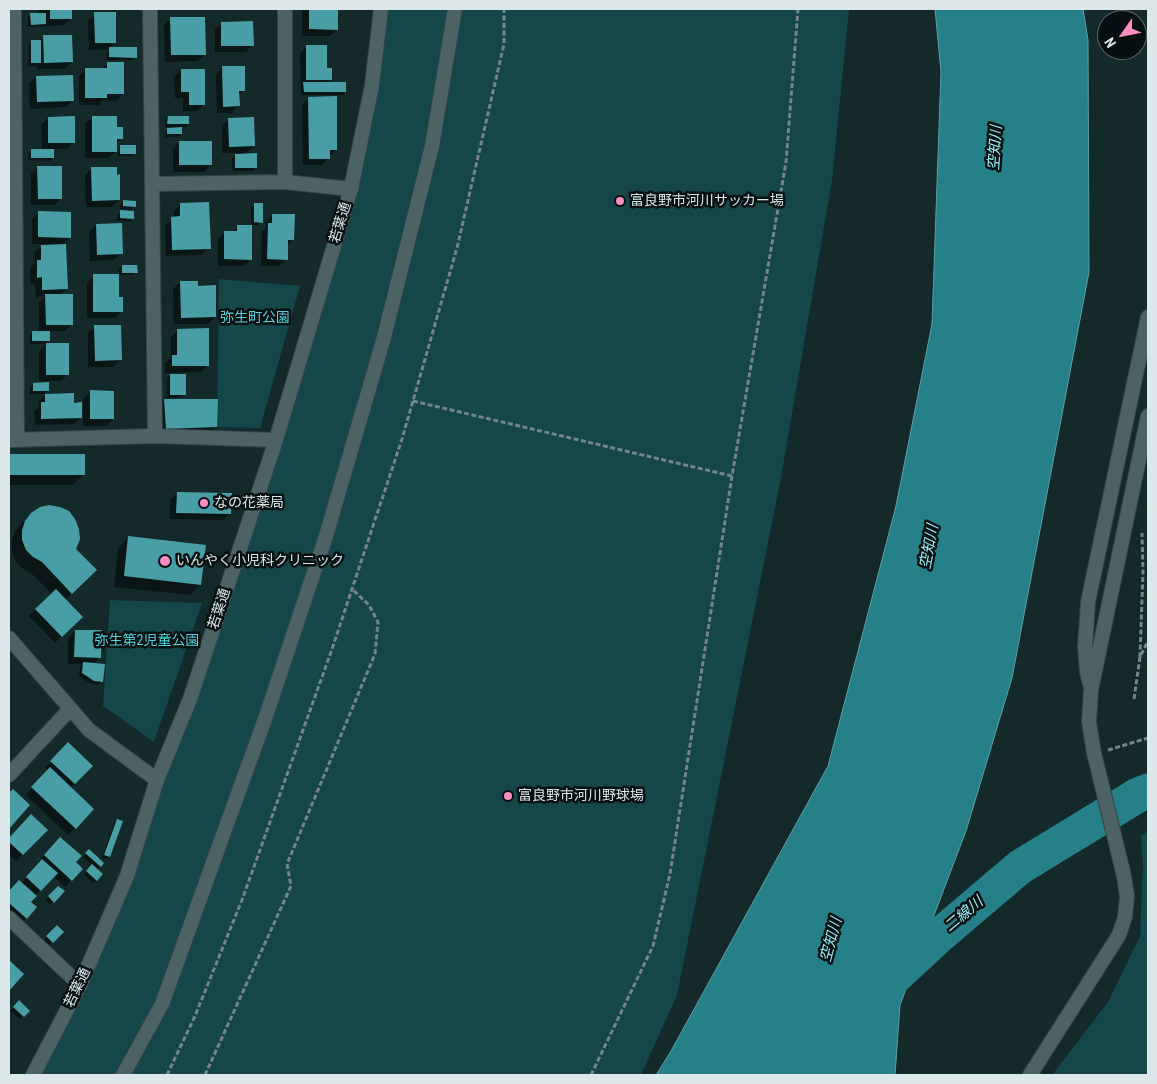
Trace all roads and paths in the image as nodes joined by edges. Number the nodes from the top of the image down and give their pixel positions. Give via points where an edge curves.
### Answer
1 (14, 9) edge
2 (150, 9) edge
3 (285, 9) edge
4 (381, 9) edge
5 (455, 9) edge
6 (504, 9) edge
7 (798, 9) edge
8 (286, 182) junction
9 (152, 184) junction
10 (351, 189) junction
11 (1148, 317) edge
12 (412, 401) junction
13 (1148, 416) edge
14 (155, 436) junction
15 (13, 440) edge
16 (276, 440) junction
17 (732, 476) junction
18 (1130, 508) junction
19 (352, 589) junction
20 (9, 638) edge
21 (1148, 641) edge
22 (1140, 658) junction
23 (1091, 690) junction
24 (1134, 699) dead end
25 (70, 709) junction
26 (1148, 738) edge
27 (1094, 754) junction
28 (9, 775) edge
29 (157, 780) junction
30 (9, 918) edge
31 (80, 985) junction
32 (33, 1075) edge
33 (123, 1075) edge
34 (167, 1075) edge
35 (205, 1075) edge
36 (591, 1075) edge
37 (1030, 1075) edge

1 - 15 street
2 - 9 street
3 - 8 street
4 - 10 street, 若葉通 via 372,85
5 - 33 street via 432,146 382,341 326,536 266,716 162,1004
6 - 12 path via 504,44 457,248
7 - 17 path via 786,162
8 - 9 street
8 - 10 street
9 - 14 street
10 - 16 street, 若葉通
11 - 23 street via 1088,602 1085,647
12 - 17 path
12 - 19 path
13 - 18 street
14 - 15 street
14 - 16 street
16 - 29 street, 若葉通 via 190,699
17 - 36 path via 670,874 653,946
18 - 22 path via 1142,520
18 - 23 street
19 - 34 path via 242,900
19 - 35 path via 369,605 378,622 375,654 288,864 291,886
20 - 25 street
21 - 22 path
22 - 24 path
23 - 27 street via 1089,722
25 - 28 street
25 - 29 street via 89,730
26 - 27 path
27 - 37 street via 1124,876 1127,896 1125,917 1119,935
29 - 31 street, 若葉通 via 127,876
30 - 31 street
31 - 32 street, 若葉通

